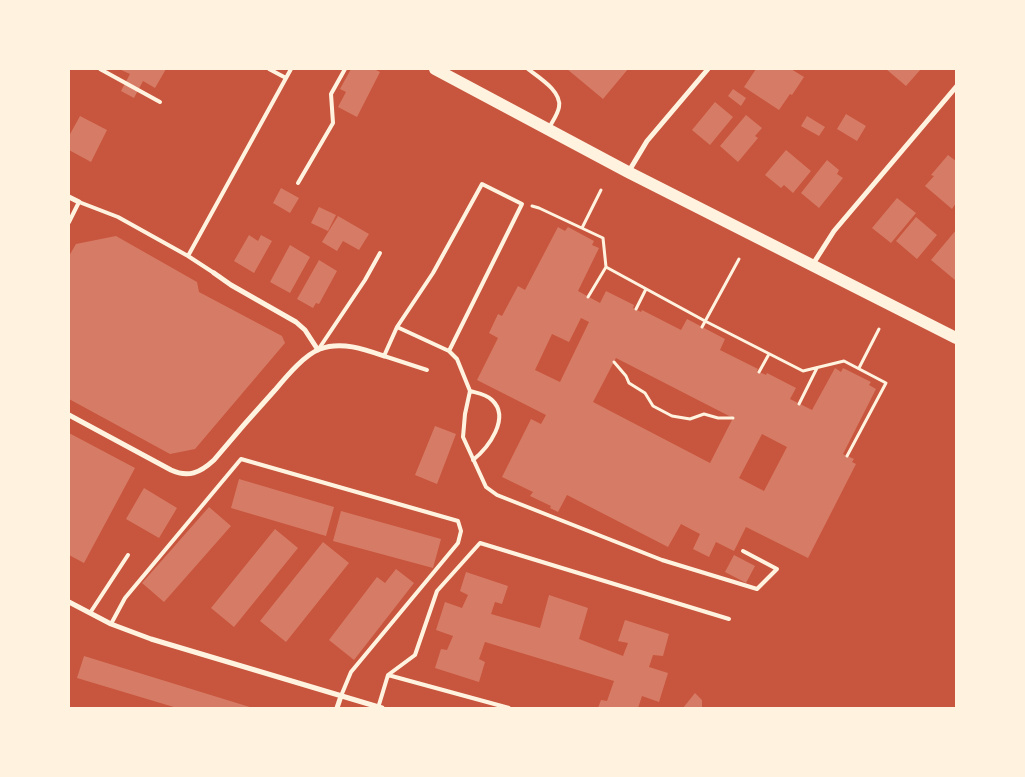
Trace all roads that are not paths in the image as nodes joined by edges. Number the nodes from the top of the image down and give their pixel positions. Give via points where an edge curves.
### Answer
1 (100, 69) edge
2 (269, 69) edge
3 (291, 69) edge
4 (345, 69) edge
5 (435, 69) edge
6 (528, 69) edge
7 (708, 69) edge
8 (286, 78) junction
9 (956, 87) edge
10 (160, 102) dead end
11 (548, 130) junction
12 (628, 172) junction
13 (298, 183) dead end
14 (69, 196) edge
15 (79, 202) junction
16 (69, 222) edge
17 (380, 253) dead end
18 (188, 256) junction
19 (812, 264) junction
20 (214, 273) joint
21 (397, 327) junction
22 (956, 338) edge
23 (318, 350) junction
24 (449, 350) junction
25 (384, 356) junction
26 (427, 370) dead end
27 (470, 391) junction
28 (69, 415) edge
29 (473, 460) junction
30 (743, 551) dead end
31 (128, 555) dead end
32 (69, 602) edge
33 (90, 613) junction
34 (729, 619) dead end
35 (111, 624) junction
36 (388, 675) junction
37 (342, 696) junction
38 (337, 708) edge
39 (379, 708) edge
40 (509, 708) edge

1 - 10 lane
2 - 8 lane
3 - 8 lane
4 - 13 lane via 331,94 332,123
5 - 11 main road
6 - 11 lane via 558,96 560,106
7 - 12 street via 647,141
8 - 18 lane
9 - 19 street via 834,231
11 - 12 main road
12 - 19 main road
14 - 15 street
15 - 16 lane
15 - 18 lane via 118,217
17 - 23 lane
18 - 20 lane
19 - 22 main road
20 - 23 street via 300,325
21 - 24 lane
21 - 24 lane via 433,273 482,184 521,204
21 - 25 lane
23 - 25 street via 344,346
23 - 28 street via 283,381 214,460 196,473 170,470
24 - 27 lane via 457,359
25 - 26 lane
27 - 29 lane via 463,437
27 - 29 lane via 491,399 499,415 492,440
29 - 30 lane via 486,487 497,495 662,560 756,589 777,569
31 - 33 lane
32 - 33 street
33 - 35 street
34 - 36 lane via 480,543 437,591 414,655
35 - 37 street
35 - 37 lane via 126,598 241,459 458,521 461,531 458,543 351,672
36 - 39 lane
36 - 40 lane
37 - 38 street
37 - 39 street

